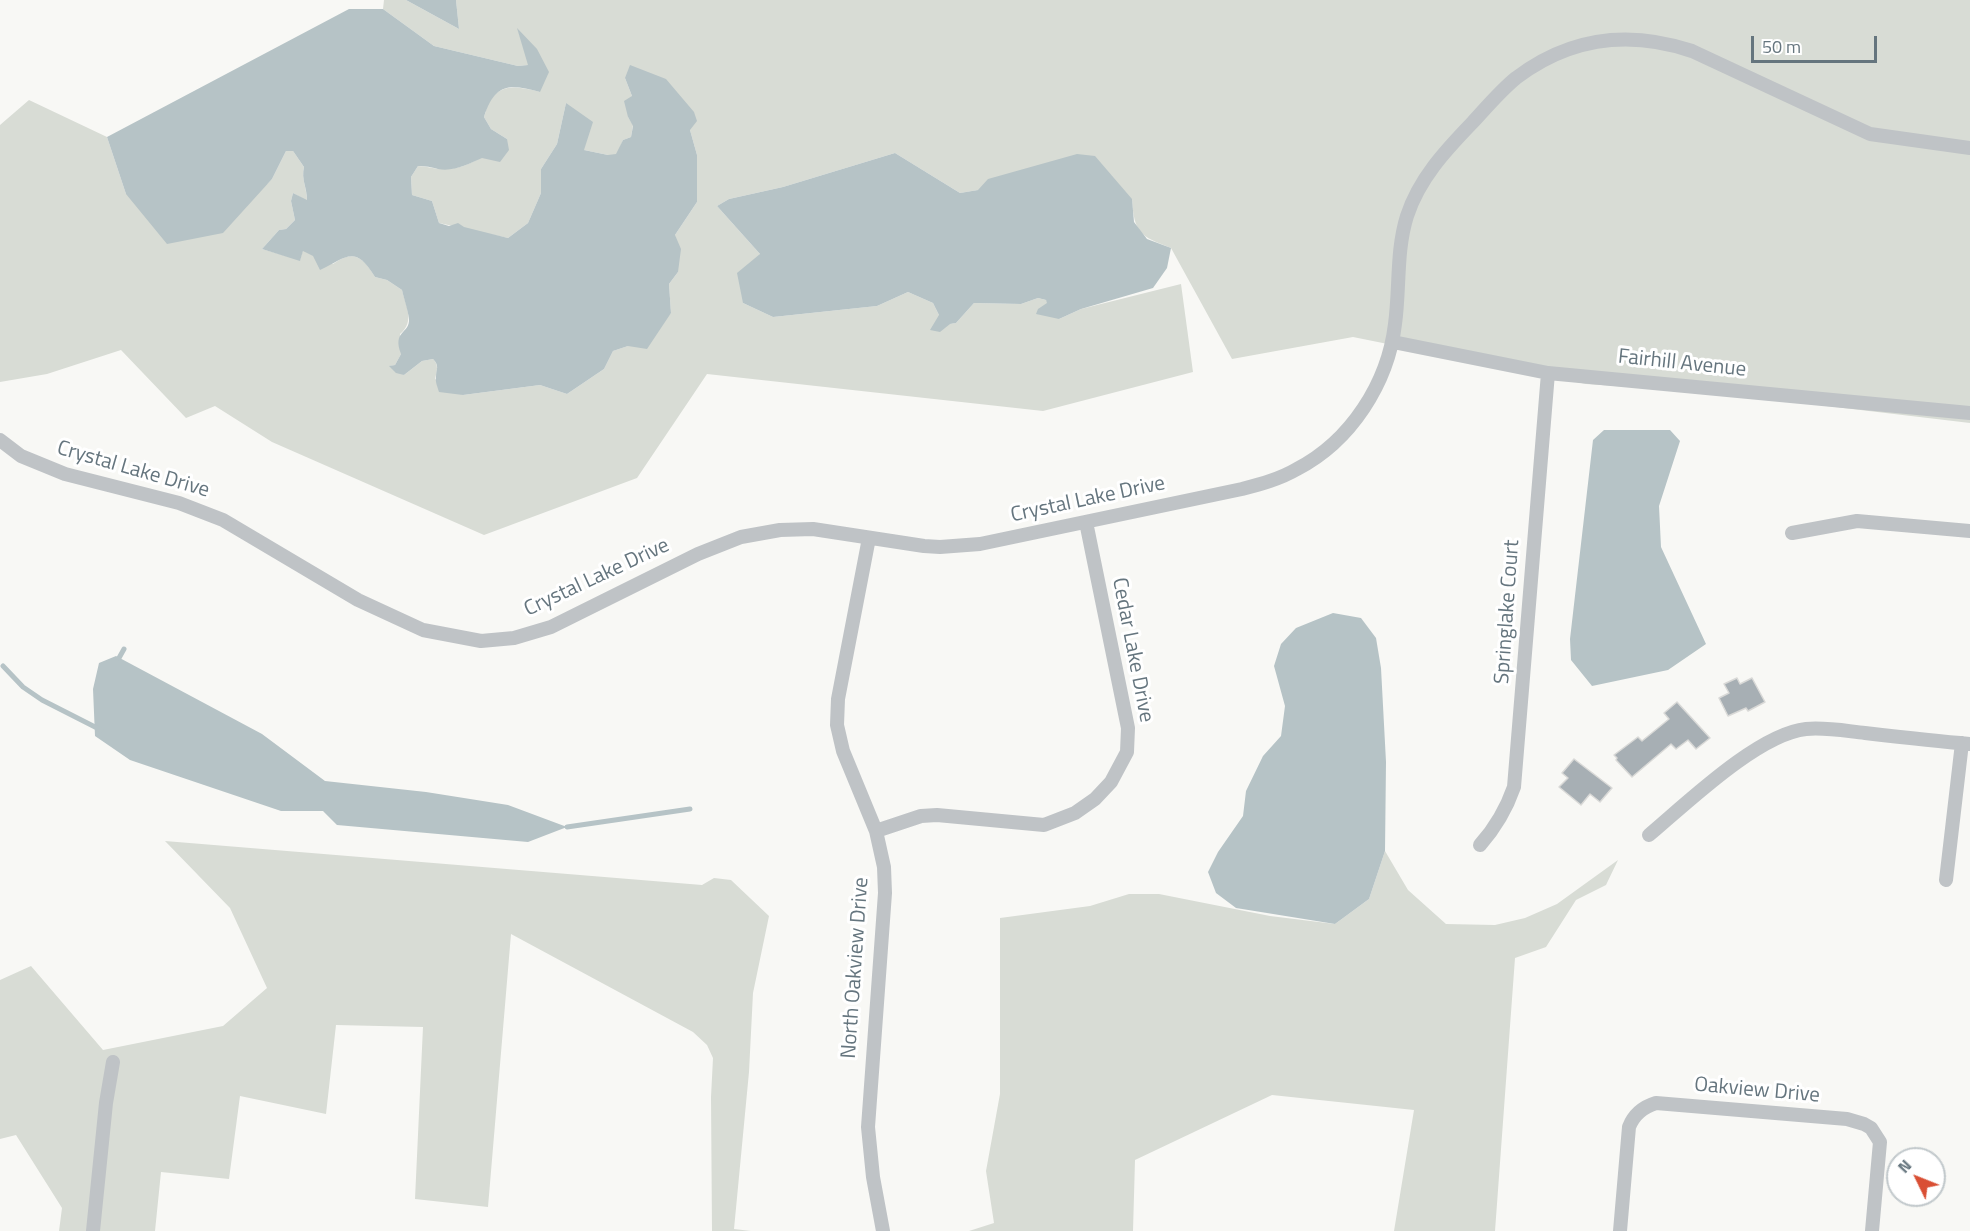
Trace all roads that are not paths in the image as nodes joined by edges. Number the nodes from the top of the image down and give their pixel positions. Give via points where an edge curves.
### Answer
1 (1970, 148) edge
2 (1393, 342) junction
3 (1548, 372) junction
4 (1970, 414) edge
5 (0, 440) edge
6 (1086, 522) junction
7 (1970, 531) edge
8 (1792, 533) dead end
9 (869, 538) junction
10 (1966, 744) edge
11 (876, 831) junction
12 (1648, 835) dead end
13 (1480, 845) dead end
14 (1946, 880) dead end
15 (113, 1062) dead end
16 (93, 1231) edge
17 (883, 1231) edge
18 (1620, 1231) edge
19 (1872, 1231) edge

1 - 2 street, Crystal Lake Drive via 1870,134 1675,45 1633,38 1585,43 1541,62 1516,79 1443,154 1426,177 1403,230
2 - 3 street, Fairhill Avenue
2 - 6 street, Crystal Lake Drive via 1380,379 1362,411 1339,438 1297,470 1242,489
3 - 4 street, Fairhill Avenue
3 - 13 street, Springlake Court via 1514,788 1498,825
5 - 9 street, Crystal Lake Drive via 21,456 57,472 179,503 223,520 358,600 423,630 481,641 514,638 551,627 698,554 741,537 797,529
6 - 9 street, Crystal Lake Drive via 957,546
6 - 11 street, Cedar Lake Drive via 1128,728 1126,752 1111,782 1075,813 1044,825 937,815 921,816
7 - 8 street via 1857,521
9 - 11 street, North Oakview Drive via 838,699 837,725 843,751
10 - 12 street via 1805,729 1756,748
10 - 14 street
11 - 17 street, North Oakview Drive via 885,893 868,1127
15 - 16 street
18 - 19 street, Oakview Drive via 1629,1127 1640,1110 1656,1103 1847,1119 1871,1128 1880,1142

